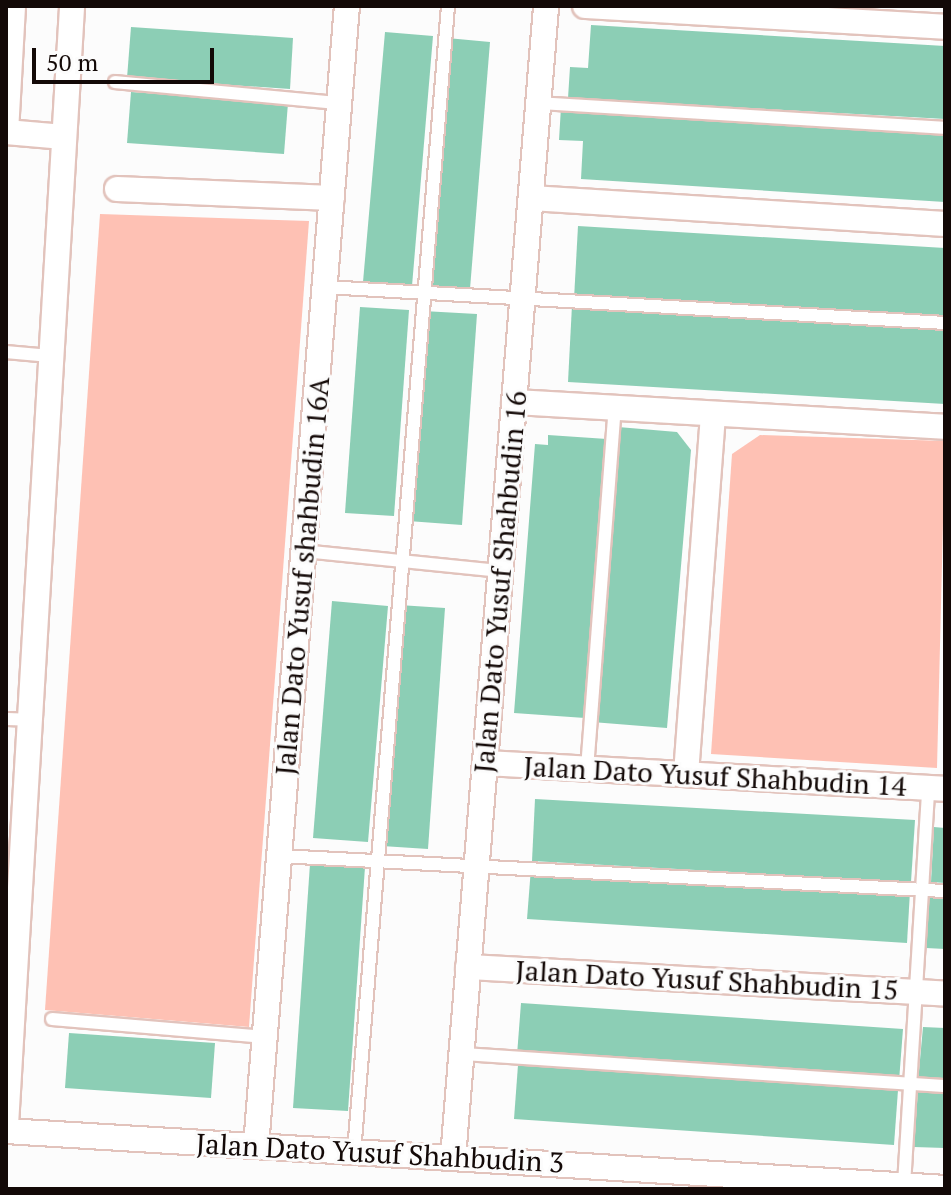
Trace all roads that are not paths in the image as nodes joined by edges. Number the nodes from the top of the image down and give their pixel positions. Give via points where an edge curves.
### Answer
1 (13, 6) edge
2 (72, 6) edge
3 (347, 6) edge
4 (448, 6) edge
5 (546, 6) edge
6 (585, 6) edge
7 (945, 27) edge
8 (9, 43) edge
9 (115, 82) dead end
10 (339, 103) junction
11 (538, 103) junction
12 (945, 128) edge
13 (6, 132) edge
14 (64, 137) junction
15 (117, 189) dead end
16 (332, 198) junction
17 (531, 198) junction
18 (945, 224) edge
19 (325, 287) junction
20 (421, 294) junction
21 (522, 301) junction
22 (945, 323) edge
23 (6, 352) edge
24 (50, 356) junction
25 (514, 402) junction
26 (615, 408) junction
27 (713, 414) junction
28 (945, 427) edge
29 (303, 551) junction
30 (400, 561) junction
31 (500, 571) junction
32 (18, 719) edge
33 (485, 763) junction
34 (587, 769) junction
35 (686, 774) junction
36 (937, 788) edge
37 (279, 856) junction
38 (377, 860) junction
39 (477, 864) junction
40 (922, 890) junction
41 (945, 891) edge
42 (12, 937) edge
43 (468, 967) junction
44 (916, 992) junction
45 (945, 994) edge
46 (52, 1019) dead end
47 (265, 1037) junction
48 (462, 1054) junction
49 (910, 1083) junction
50 (945, 1086) edge
51 (6, 1128) edge
52 (256, 1146) junction
53 (354, 1152) junction
54 (453, 1158) junction
55 (904, 1185) junction
56 (945, 1188) edge

1 - 8 street
2 - 14 street
3 - 10 street, Jalan Dato Yusuf shahbudin 16A
4 - 20 lane
5 - 11 street, Jalan Dato Yusuf Shahbudin 16
6 - 7 street
8 - 13 street
9 - 10 lane
10 - 16 street, Jalan Dato Yusuf shahbudin 16A
11 - 12 lane
11 - 17 street, Jalan Dato Yusuf Shahbudin 16
13 - 14 street
14 - 24 street
15 - 16 street
16 - 19 street, Jalan Dato Yusuf shahbudin 16A
17 - 18 street
17 - 21 street, Jalan Dato Yusuf Shahbudin 16
19 - 20 lane
19 - 29 street, Jalan Dato Yusuf shahbudin 16A
20 - 21 lane
20 - 30 lane
21 - 22 lane
21 - 25 street, Jalan Dato Yusuf Shahbudin 16
23 - 24 lane
24 - 32 street
25 - 26 street
25 - 31 street, Jalan Dato Yusuf Shahbudin 16
26 - 27 street
26 - 34 lane
27 - 28 street
27 - 35 street
29 - 30 lane
29 - 37 street, Jalan Dato Yusuf shahbudin 16A
30 - 31 lane
30 - 38 lane
31 - 33 street, Jalan Dato Yusuf Shahbudin 16
32 - 42 street
33 - 34 street, Jalan Dato Yusuf Shahbudin 14
33 - 39 street, Jalan Dato Yusuf Shahbudin 16
34 - 35 street, Jalan Dato Yusuf Shahbudin 14
35 - 36 street, Jalan Dato Yusuf Shahbudin 14
36 - 40 lane
37 - 38 lane
37 - 47 street, Jalan Dato Yusuf shahbudin 16A
38 - 39 lane
38 - 53 lane
39 - 40 lane
39 - 43 street, Jalan Dato Yusuf Shahbudin 16
40 - 41 lane
40 - 44 lane
42 - 51 street
43 - 44 street, Jalan Dato Yusuf Shahbudin 15
43 - 48 street, Jalan Dato Yusuf Shahbudin 16
44 - 45 street, Jalan Dato Yusuf Shahbudin 15
44 - 49 lane
46 - 47 lane
47 - 52 street, Jalan Dato Yusuf shahbudin 16A
48 - 49 lane
48 - 54 street, Jalan Dato Yusuf Shahbudin 16
49 - 50 lane
49 - 55 lane
51 - 52 street, Jalan Dato Yusuf Shahbudin 3
52 - 53 street, Jalan Dato Yusuf Shahbudin 3
53 - 54 street, Jalan Dato Yusuf Shahbudin 3
54 - 55 street, Jalan Dato Yusuf Shahbudin 3
55 - 56 street, Jalan Dato Yusuf Shahbudin 3

